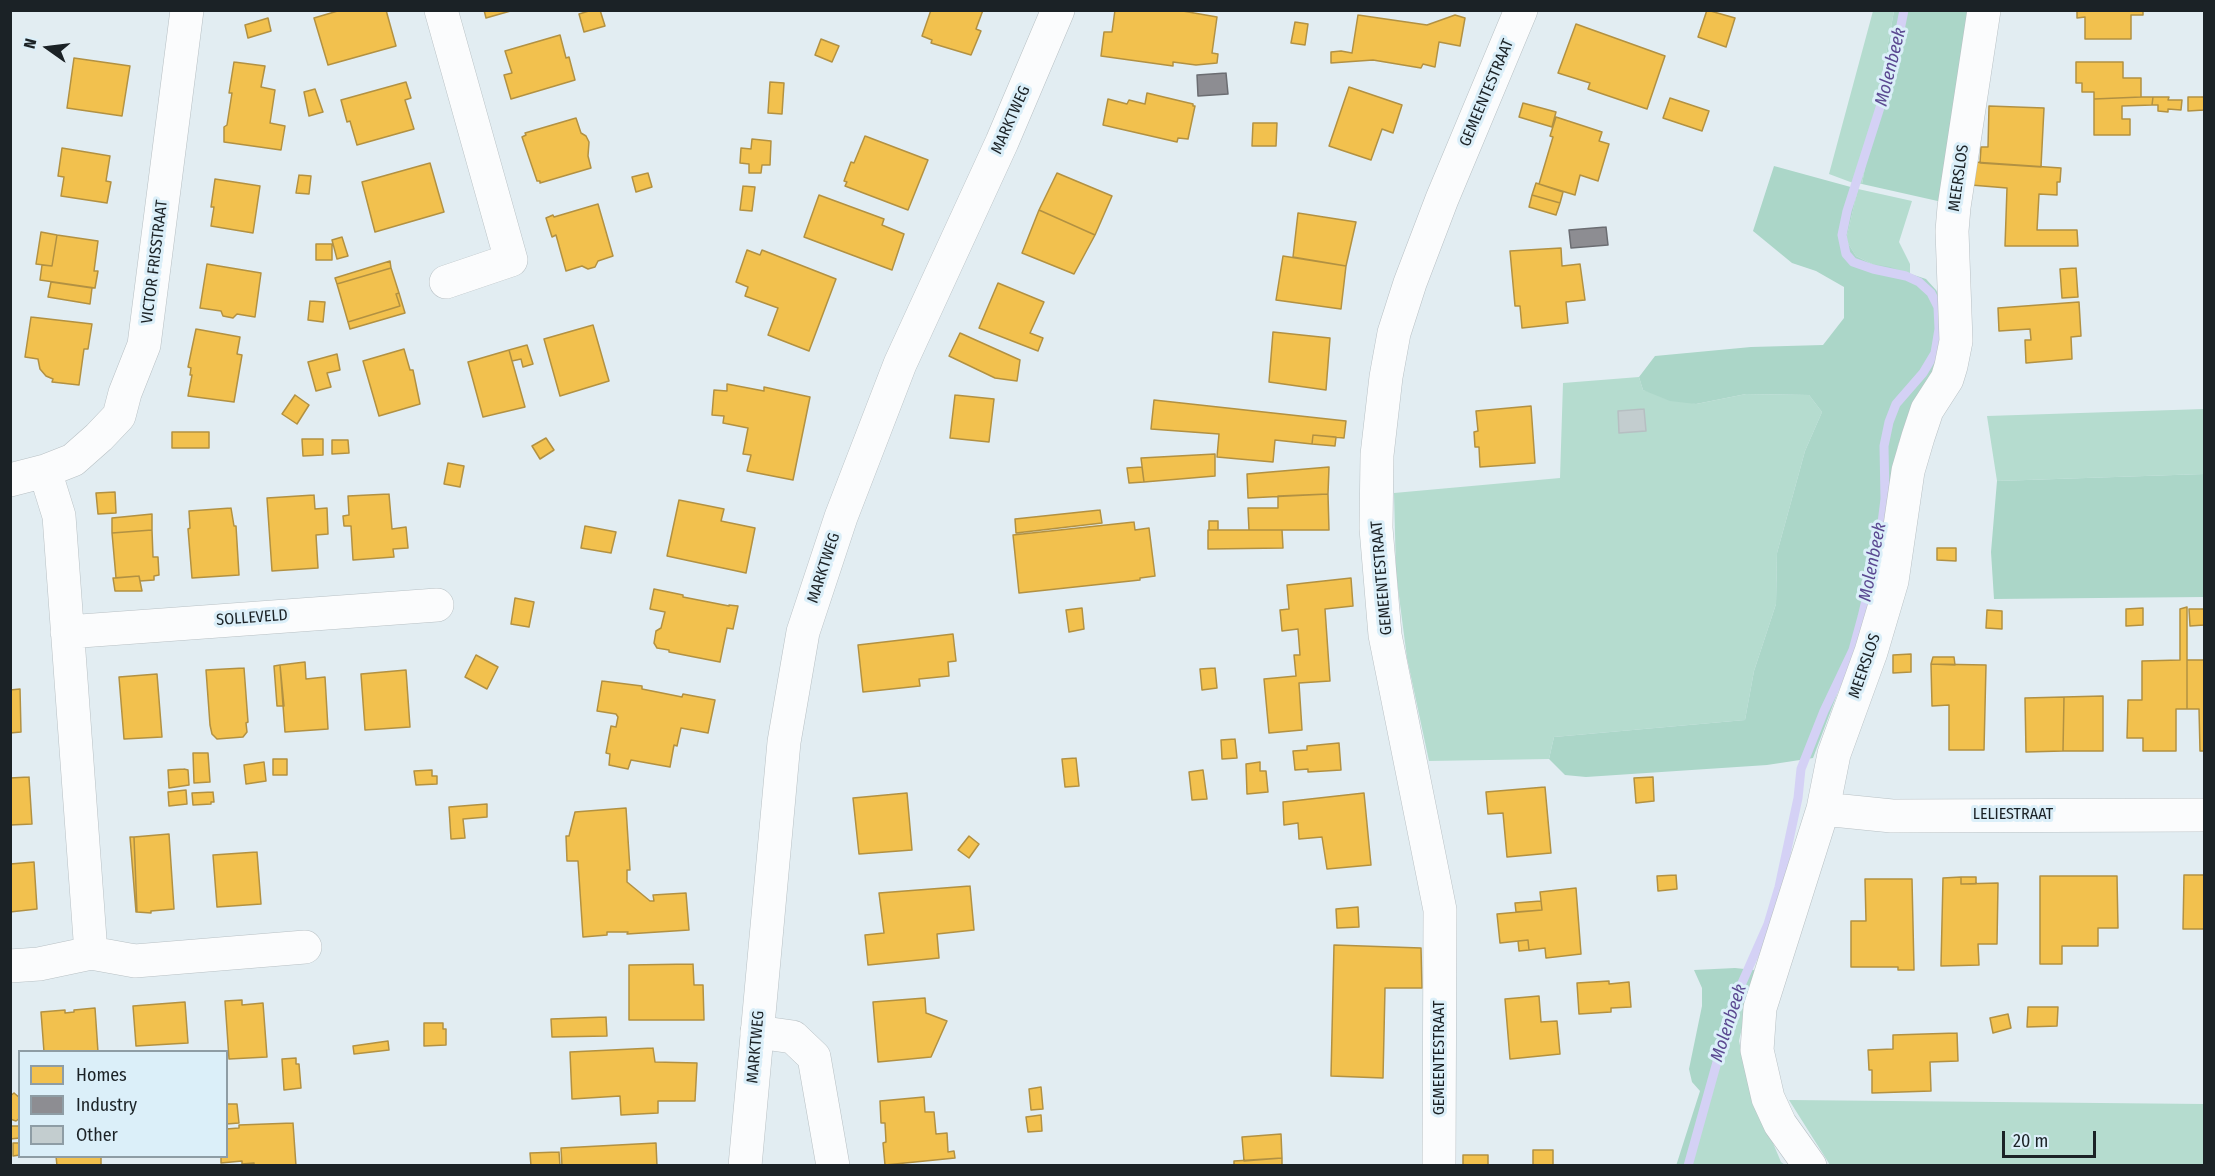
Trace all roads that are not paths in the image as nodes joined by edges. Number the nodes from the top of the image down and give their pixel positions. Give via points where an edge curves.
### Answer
1 (187, 10) edge
2 (441, 10) edge
3 (1059, 10) edge
4 (1521, 10) edge
5 (1984, 10) edge
6 (446, 282) dead end
7 (45, 471) junction
8 (10, 480) edge
9 (437, 605) dead end
10 (67, 632) junction
11 (1823, 809) junction
12 (2205, 815) edge
13 (305, 947) dead end
14 (91, 953) junction
15 (10, 966) edge
16 (757, 1032) junction
17 (745, 1166) edge
18 (833, 1166) edge
19 (1439, 1166) edge
20 (1810, 1166) edge

1 - 7 street, VICTOR FRISSTRAAT via 144,345 124,393 120,416 73,460
2 - 6 street via 511,260
3 - 16 street, MARKTWEG via 900,364 841,518 803,632 784,741
4 - 19 street, GEMEENTESTRAAT via 1442,199 1394,333 1377,455 1376,528 1385,634 1440,910
5 - 11 street, MEERSLOS via 1953,223 1953,358 1947,379 1927,410 1908,471 1892,581 1834,754
7 - 8 street
7 - 10 street via 59,516
9 - 10 street, SOLLEVELD
10 - 14 street
11 - 12 street, LELIESTRAAT via 1892,816
11 - 20 street, MEERSLOS via 1760,1008 1757,1050 1768,1098 1780,1124
13 - 14 street via 135,961
14 - 15 street
16 - 17 street, MARKTWEG
16 - 18 street via 793,1037 814,1057

